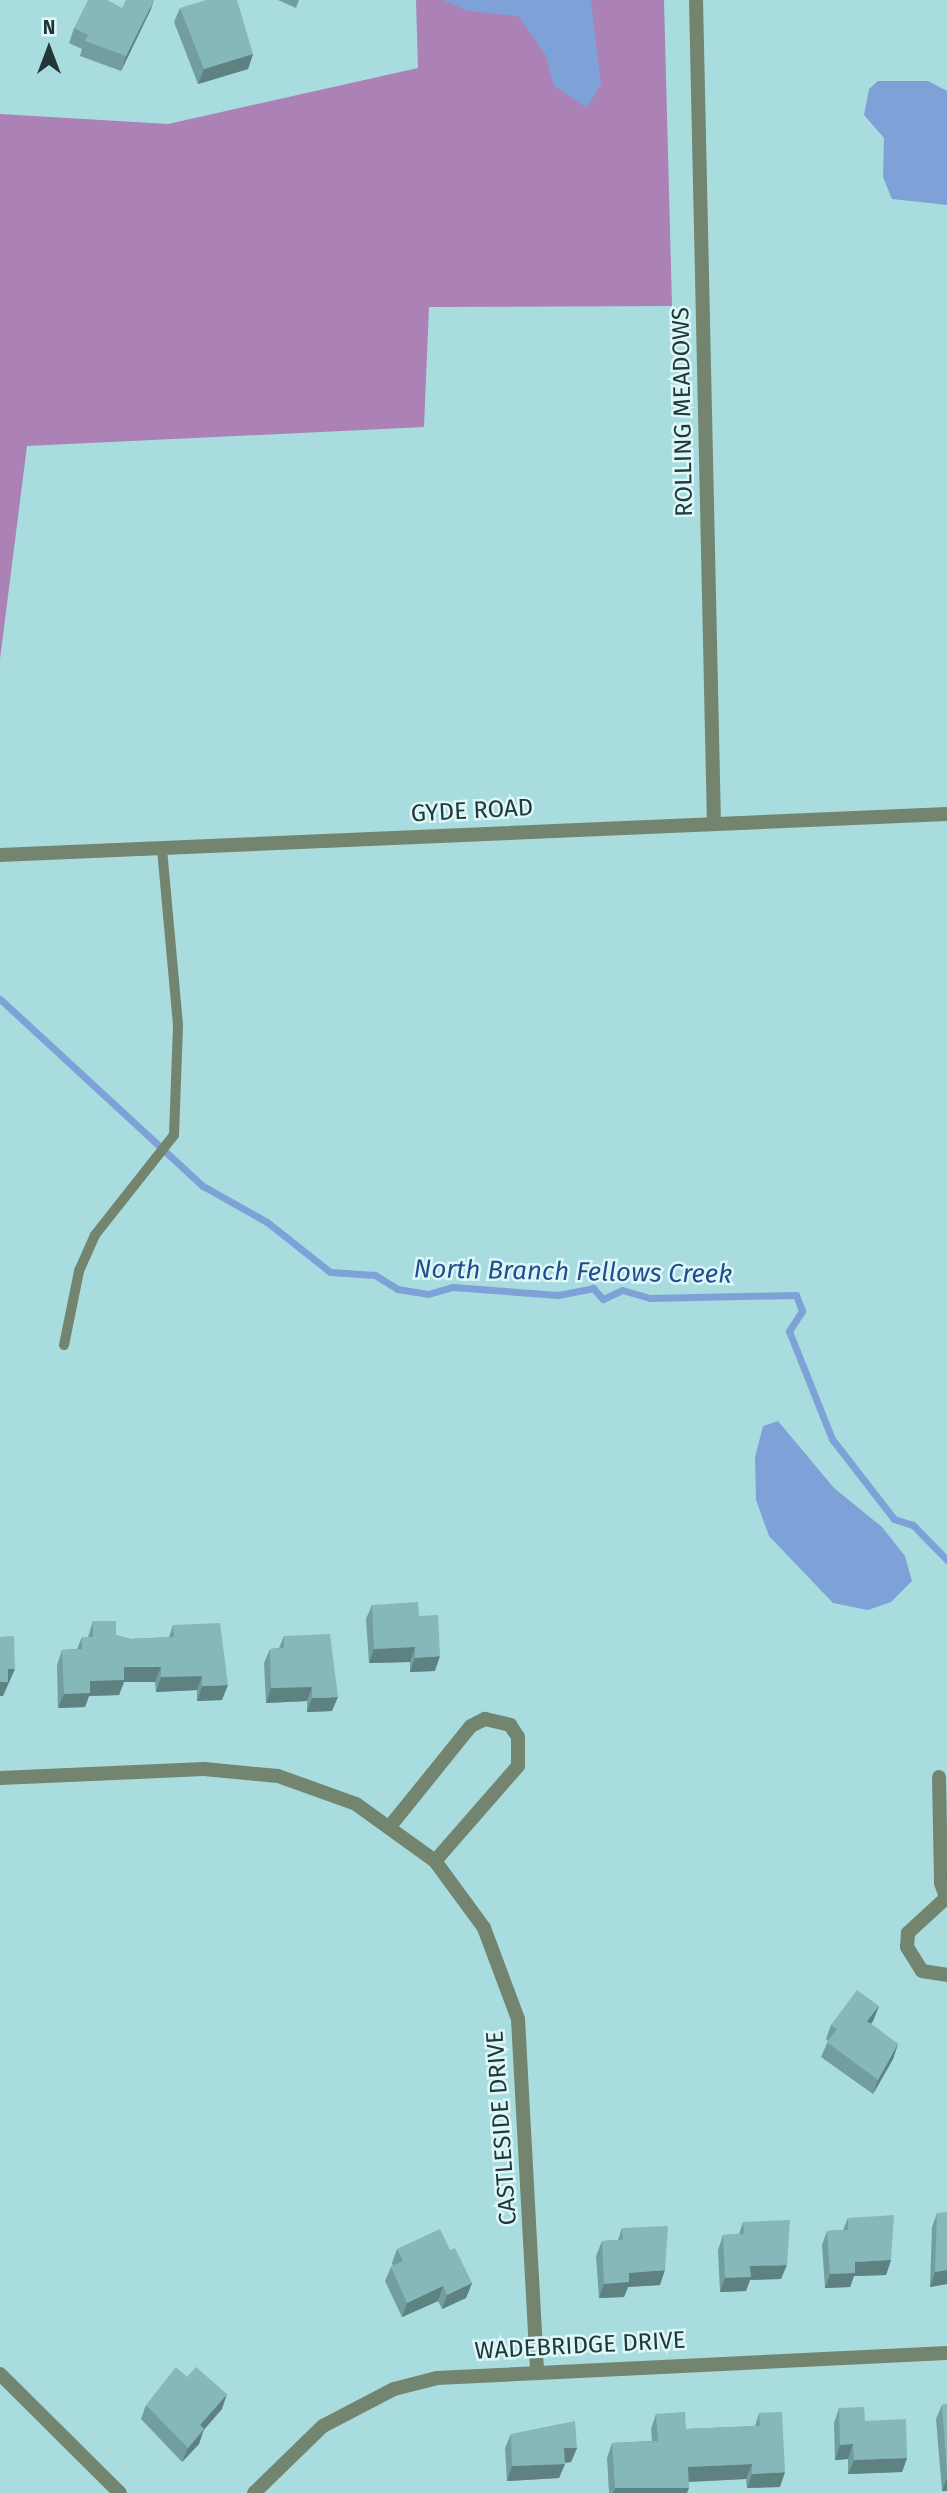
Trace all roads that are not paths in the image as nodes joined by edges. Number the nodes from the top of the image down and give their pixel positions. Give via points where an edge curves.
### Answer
1 (696, 0) edge
2 (947, 814) edge
3 (715, 824) junction
4 (163, 848) junction
5 (0, 855) edge
6 (64, 1345) dead end
7 (939, 1777) dead end
8 (0, 1778) edge
9 (391, 1825) junction
10 (435, 1861) junction
11 (946, 1899) edge
12 (947, 1975) edge
13 (947, 2353) edge
14 (537, 2370) junction
15 (0, 2374) edge
16 (120, 2493) edge
17 (254, 2493) edge

1 - 3 street, ROLLING MEADOWS
2 - 3 street, GYDE ROAD
3 - 4 street, GYDE ROAD
4 - 5 street, GYDE ROAD
4 - 6 lane via 178,1025 174,1135 95,1235 79,1271
7 - 11 street
8 - 9 street, CASTLESIDE DRIVE via 241,1770 322,1789
9 - 10 street, CASTLESIDE DRIVE
9 - 10 street via 471,1726 485,1719 510,1726 518,1737 518,1766
10 - 14 street, CASTLESIDE DRIVE via 484,1928 518,2019
11 - 12 street via 908,1933 907,1947 922,1972
13 - 14 street, WADEBRIDGE DRIVE
14 - 17 street, WADEBRIDGE DRIVE via 469,2373 394,2389 323,2426
15 - 16 street

